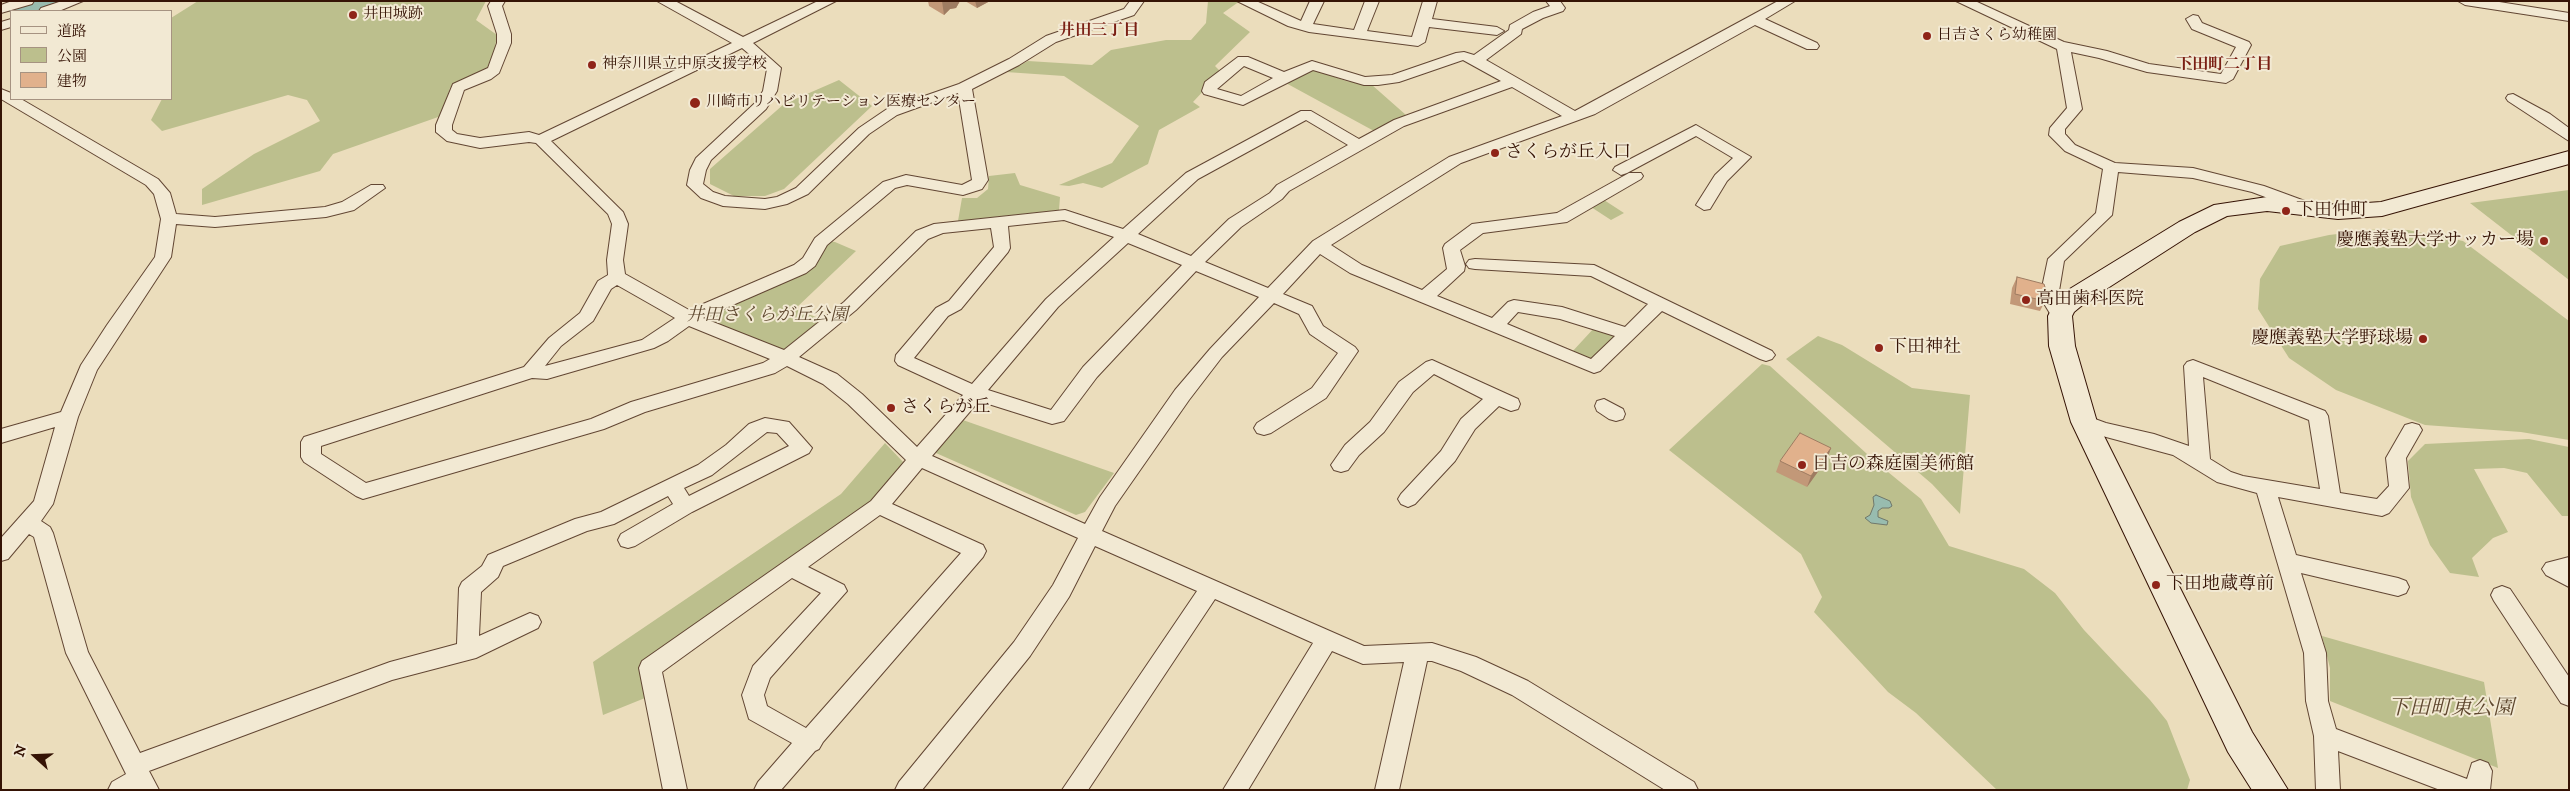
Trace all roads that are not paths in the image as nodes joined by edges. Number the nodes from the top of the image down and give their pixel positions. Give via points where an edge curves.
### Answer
1 (27, 1) edge
2 (76, 1) edge
3 (498, 1) edge
4 (664, 1) edge
5 (829, 1) edge
6 (1137, 1) edge
7 (1244, 1) edge
8 (1317, 1) edge
9 (1372, 1) edge
10 (1430, 1) edge
11 (1553, 1) edge
12 (1788, 1) edge
13 (1949, 1) edge
14 (1956, 1) edge
15 (1963, 1) edge
16 (2465, 1) edge
17 (2507, 5) edge
18 (1, 9) edge
19 (49, 10) edge
20 (2569, 17) edge
21 (1753, 19) junction
22 (2194, 19) dead end
23 (1424, 22) junction
24 (1304, 26) junction
25 (1497, 31) dead end
26 (1358, 35) junction
27 (742, 42) junction
28 (1812, 46) dead end
29 (2063, 46) junction
30 (1476, 60) junction
31 (1284, 77) dead end
32 (1511, 82) junction
33 (964, 87) junction
34 (2513, 98) dead end
35 (13, 100) edge
36 (1574, 117) junction
37 (2569, 136) edge
38 (541, 140) junction
39 (1358, 144) junction
40 (2569, 157) edge
41 (2111, 167) junction
42 (377, 188) dead end
43 (1704, 205) dead end
44 (2308, 208) junction
45 (169, 219) junction
46 (998, 222) junction
47 (1126, 236) junction
48 (1318, 245) junction
49 (1195, 264) junction
50 (1475, 264) dead end
51 (617, 277) junction
52 (1272, 294) junction
53 (1425, 296) junction
54 (1659, 304) junction
55 (2060, 316) junction
56 (687, 318) junction
57 (1495, 326) junction
58 (1628, 334) junction
59 (1766, 355) dead end
60 (786, 358) junction
61 (531, 372) junction
62 (976, 392) junction
63 (68, 417) junction
64 (2084, 422) junction
65 (1264, 428) dead end
66 (2412, 430) dead end
67 (1, 436) edge
68 (920, 459) junction
69 (2200, 462) junction
70 (1341, 465) dead end
71 (672, 485) junction
72 (2265, 487) junction
73 (2332, 498) junction
74 (1408, 499) dead end
75 (878, 506) junction
76 (685, 507) junction
77 (28, 523) junction
78 (1089, 534) junction
79 (628, 540) dead end
80 (1, 554) edge
81 (2287, 561) junction
82 (2569, 565) edge
83 (792, 568) junction
84 (2569, 579) edge
85 (2398, 587) dead end
86 (1211, 588) junction
87 (2502, 595) dead end
88 (530, 622) dead end
89 (1327, 640) junction
90 (468, 651) junction
91 (1418, 652) junction
92 (2569, 696) edge
93 (2326, 736) junction
94 (811, 742) junction
95 (141, 778) edge
96 (2476, 784) edge
97 (2274, 787) edge
98 (910, 789) edge
99 (120, 790) edge
100 (675, 790) edge
101 (766, 790) edge
102 (1074, 790) edge
103 (1235, 790) edge
104 (1387, 790) edge
105 (1686, 790) edge
106 (2328, 790) edge

1 - 18 street
2 - 19 street
3 - 38 street via 495,6 504,43 494,70 458,87 443,128 452,138 480,143 529,137
4 - 27 street
5 - 27 street
6 - 33 street via 1129,12 1051,39
7 - 24 street
8 - 24 street
9 - 26 street
10 - 23 street
11 - 30 street via 1558,8 1515,28 1516,31
12 - 21 street
13 - 14 street
15 - 29 street
16 - 17 street
17 - 20 street
21 - 28 street
21 - 36 street via 1608,102
22 - 29 street via 2197,26 2244,45 2226,79 2147,68
23 - 25 street
23 - 26 street via 1418,42
24 - 26 street
27 - 33 street via 774,68 774,79 761,106 704,158 698,170 695,185 707,196 723,201 765,204 781,201 802,191 864,131 892,112
27 - 38 street
29 - 41 street via 2075,109 2058,128 2057,135 2070,148
30 - 31 street via 1456,57 1394,80 1364,81 1312,65
30 - 32 street
32 - 36 street
32 - 39 street via 1399,123
33 - 56 street via 980,180 976,186 964,190 906,180 889,185 821,242 809,262 800,269
34 - 37 street
35 - 45 street via 152,182 162,193
36 - 48 street via 1455,160
38 - 51 street via 615,212 620,224 615,260
39 - 47 street via 1306,114 1192,176
39 - 49 street via 1258,206 1235,223
40 - 44 street via 2382,209 2338,212
41 - 44 street via 2193,173 2258,189
41 - 55 street via 2104,216 2056,259 2049,297
42 - 45 street via 348,206 326,212 215,222
43 - 53 street via 1722,178 1743,157 1696,130 1561,218 1478,228 1451,248 1455,271
44 - 55 street via 2243,205 2214,213 2186,227 2077,296
45 - 63 street via 163,257 88,370
46 - 47 street via 1065,215
46 - 60 street via 940,228 922,235 850,306
46 - 62 street via 1002,248 955,305 942,312 904,360
47 - 49 street
47 - 62 street via 1052,303
48 - 52 street
48 - 53 street via 1356,269
49 - 52 street
49 - 62 street via 1090,372 1057,416
50 - 54 street via 1594,271
51 - 56 street
51 - 61 street via 604,285 587,317 555,342
52 - 65 street via 1306,310 1316,330 1349,351 1318,393
52 - 78 street via 1216,353 1182,395
53 - 57 street
54 - 58 street
54 - 59 street
55 - 64 street via 2062,346
56 - 60 street
56 - 61 street via 648,344 547,373
57 - 58 street via 1514,306 1562,312
57 - 58 street via 1594,367
60 - 61 street via 769,368 638,407 597,424 363,491 311,457 311,442
60 - 68 street via 830,379
62 - 68 street
63 - 67 street
63 - 77 street via 43,504
64 - 69 street via 2154,441 2180,450
64 - 97 street via 2240,742
66 - 73 street via 2396,458 2398,488 2382,508
68 - 75 street
68 - 78 street
69 - 72 street via 2224,477
69 - 73 street via 2193,366 2318,416
70 - 74 street via 1377,426 1406,387 1432,366 1504,400 1468,424 1448,456
71 - 76 street
71 - 76 street via 705,470 765,425 782,427 802,448
71 - 90 street via 606,518 582,524 495,561 491,571 470,588
72 - 73 street
72 - 81 street
75 - 83 street
75 - 94 street via 976,551
76 - 79 street
77 - 80 street
77 - 95 street via 43,533 77,653
78 - 86 street
78 - 98 street via 1061,591 1022,649
81 - 85 street
81 - 93 street via 2315,652 2317,701
82 - 84 street via 2553,569
83 - 94 street via 836,591 761,673 753,695 757,712
83 - 100 street via 650,668
86 - 89 street
86 - 102 street
87 - 92 street
88 - 90 street
89 - 91 street via 1363,655
89 - 103 street
90 - 95 street via 390,671
91 - 104 street
91 - 105 street via 1432,652 1468,664 1520,688
93 - 96 street
93 - 106 street
94 - 101 street
95 - 99 street

